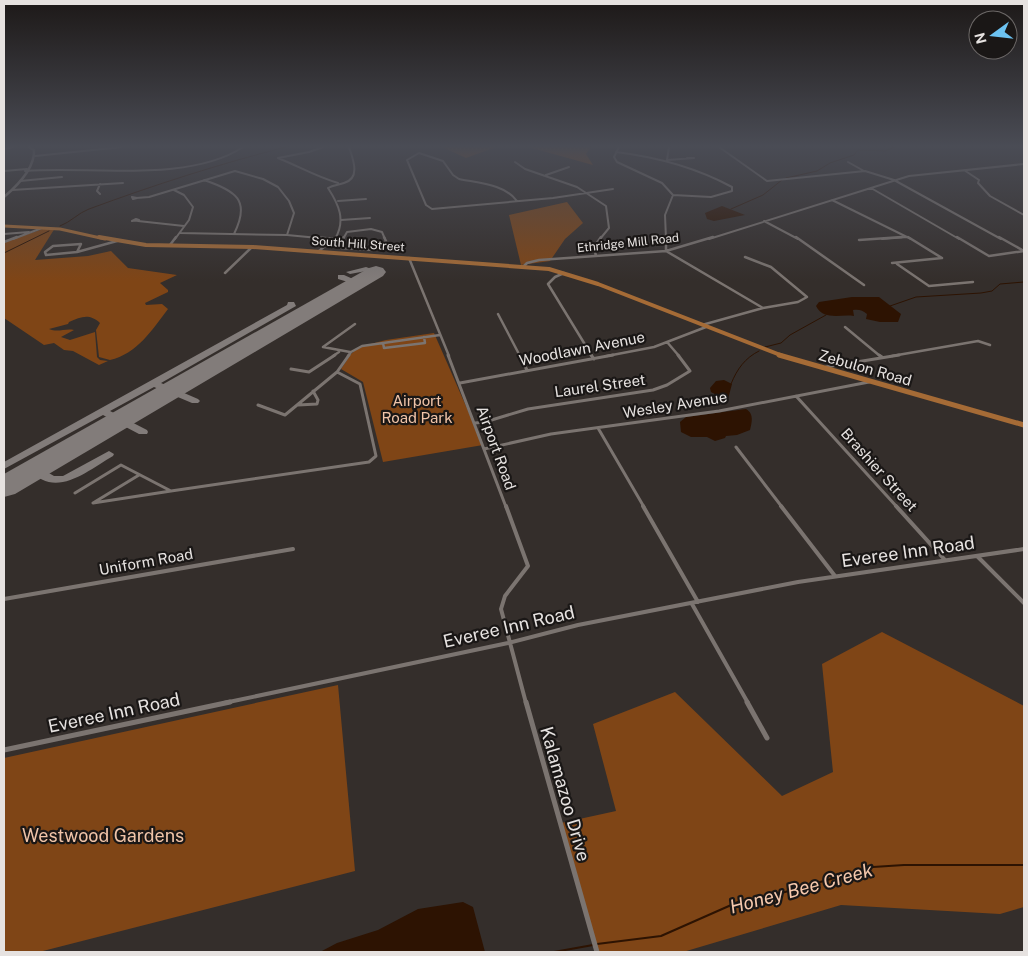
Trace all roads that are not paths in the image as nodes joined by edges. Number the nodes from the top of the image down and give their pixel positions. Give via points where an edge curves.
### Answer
1 (98, 192) edge
2 (168, 192) edge
3 (177, 192) edge
4 (230, 192) edge
5 (282, 192) edge
6 (331, 192) edge
7 (420, 192) edge
8 (507, 192) edge
9 (596, 192) edge
10 (670, 192) edge
11 (732, 192) edge
12 (859, 192) edge
13 (876, 192) edge
14 (915, 192) edge
15 (986, 192) edge
16 (587, 193) junction
17 (100, 194) dead end
18 (673, 195) junction
19 (136, 198) dead end
20 (366, 199) dead end
21 (832, 200) junction
22 (338, 201) junction
23 (517, 201) junction
24 (1024, 215) edge
25 (370, 218) dead end
26 (341, 220) junction
27 (138, 221) dead end
28 (764, 221) junction
29 (4, 226) edge
30 (184, 226) junction
31 (44, 227) junction
32 (32, 232) junction
33 (180, 233) junction
34 (4, 234) edge
35 (234, 234) junction
36 (287, 236) junction
37 (908, 237) junction
38 (335, 239) junction
39 (859, 240) dead end
40 (4, 242) edge
41 (117, 242) junction
42 (170, 245) junction
43 (253, 247) junction
44 (319, 251) junction
45 (367, 251) junction
46 (666, 251) junction
47 (1024, 251) edge
48 (78, 252) junction
49 (363, 254) junction
50 (596, 256) junction
51 (745, 257) dead end
52 (408, 258) junction
53 (892, 264) dead end
54 (897, 264) junction
55 (524, 266) junction
56 (225, 273) dead end
57 (565, 273) junction
58 (973, 282) dead end
59 (864, 285) dead end
60 (763, 308) junction
61 (498, 314) dead end
62 (355, 324) dead end
63 (704, 326) junction
64 (845, 326) dead end
65 (440, 334) junction
66 (424, 337) junction
67 (667, 342) junction
68 (383, 343) junction
69 (990, 345) dead end
70 (339, 352) junction
71 (351, 352) junction
72 (882, 357) junction
73 (594, 359) junction
74 (822, 368) junction
75 (291, 369) dead end
76 (527, 370) junction
77 (337, 372) junction
78 (869, 382) junction
79 (460, 383) junction
80 (313, 391) junction
81 (796, 395) junction
82 (258, 404) dead end
83 (297, 404) junction
84 (475, 423) junction
85 (1024, 425) edge
86 (598, 428) junction
87 (736, 447) dead end
88 (484, 449) junction
89 (139, 475) junction
90 (171, 491) junction
91 (75, 493) dead end
92 (293, 549) dead end
93 (1024, 549) edge
94 (976, 556) junction
95 (945, 560) junction
96 (834, 576) junction
97 (4, 599) edge
98 (698, 602) junction
99 (1024, 603) edge
100 (692, 604) junction
101 (508, 643) junction
102 (766, 738) dead end
103 (4, 750) edge
104 (597, 952) edge

1 - 17 street
2 - 19 street
3 - 30 street via 193,207
4 - 35 street via 242,203 243,215
5 - 36 street via 294,213
6 - 22 street
7 - 23 street via 429,208
8 - 23 street
9 - 16 street
10 - 18 street
11 - 18 street via 725,195
12 - 21 street, Ethridge Mill Road
13 - 47 street via 989,256
14 - 47 street
15 - 24 street
16 - 23 street
16 - 50 street via 606,206 610,224 608,232 594,243
18 - 46 street via 665,216
20 - 22 street
21 - 28 street, Ethridge Mill Road
21 - 37 street
22 - 26 street
25 - 26 street
26 - 38 street
27 - 30 street
28 - 46 street, Ethridge Mill Road
28 - 59 street via 803,241
29 - 31 main road, South Hill Street
30 - 33 street
31 - 32 street
31 - 41 main road, South Hill Street
32 - 34 street
32 - 40 street
33 - 35 street
33 - 42 street
35 - 36 street
36 - 38 street
37 - 39 street
37 - 54 street via 942,258
38 - 44 street
41 - 42 main road, South Hill Street
41 - 48 street
42 - 43 main road, South Hill Street
43 - 44 main road, South Hill Street
43 - 56 street
44 - 49 main road, South Hill Street
45 - 45 street via 386,241 382,232 371,228 352,230 335,245
45 - 49 street
46 - 50 street, Ethridge Mill Road
46 - 60 street
48 - 48 street via 70,252 46,254 53,246 81,244
49 - 52 main road, South Hill Street
50 - 55 street, Ethridge Mill Road via 539,260
51 - 60 street, Woodlawn Avenue via 767,265 807,297 798,302
52 - 55 main road, South Hill Street
52 - 65 street, Airport Road
53 - 54 street
54 - 58 street via 929,286
55 - 57 main road, South Hill Street
57 - 63 main road, South Hill Street
57 - 73 street via 548,284
60 - 63 street, Woodlawn Avenue
61 - 76 street
62 - 70 street via 324,347
63 - 67 street, Woodlawn Avenue
63 - 74 main road, Zebulon Road via 761,349
64 - 72 street
65 - 66 street
65 - 79 street, Airport Road
66 - 68 street
66 - 68 street via 425,343 384,348
67 - 73 street, Woodlawn Avenue
67 - 84 street, Laurel Street via 690,370 667,386 528,409
68 - 71 street via 362,346
69 - 72 street via 978,341
70 - 71 street
70 - 75 street via 309,372
71 - 77 street
72 - 74 street
73 - 76 street, Woodlawn Avenue
74 - 78 main road, Zebulon Road
76 - 79 street, Woodlawn Avenue
77 - 80 street
77 - 90 street via 360,384 376,456 369,462
78 - 81 street, Wesley Avenue
78 - 85 main road, Zebulon Road
79 - 84 street, Airport Road
80 - 83 street
80 - 83 street via 317,404
81 - 86 street, Wesley Avenue
81 - 95 street, Brashier Street
82 - 83 street via 285,415
84 - 88 street, Airport Road
86 - 88 street, Wesley Avenue via 551,434
86 - 98 street
87 - 96 street
88 - 101 street, Airport Road via 528,566 499,608
89 - 90 street
89 - 90 street via 93,503
89 - 91 street via 121,465
92 - 97 street, Uniform Road
93 - 94 street, Everee Inn Road
94 - 95 street, Everee Inn Road
94 - 99 street
95 - 96 street, Everee Inn Road
96 - 98 street, Everee Inn Road
98 - 100 street, Everee Inn Road
100 - 101 street, Everee Inn Road via 578,625
100 - 102 street
101 - 103 street, Everee Inn Road
101 - 104 street, Kalamazoo Drive

